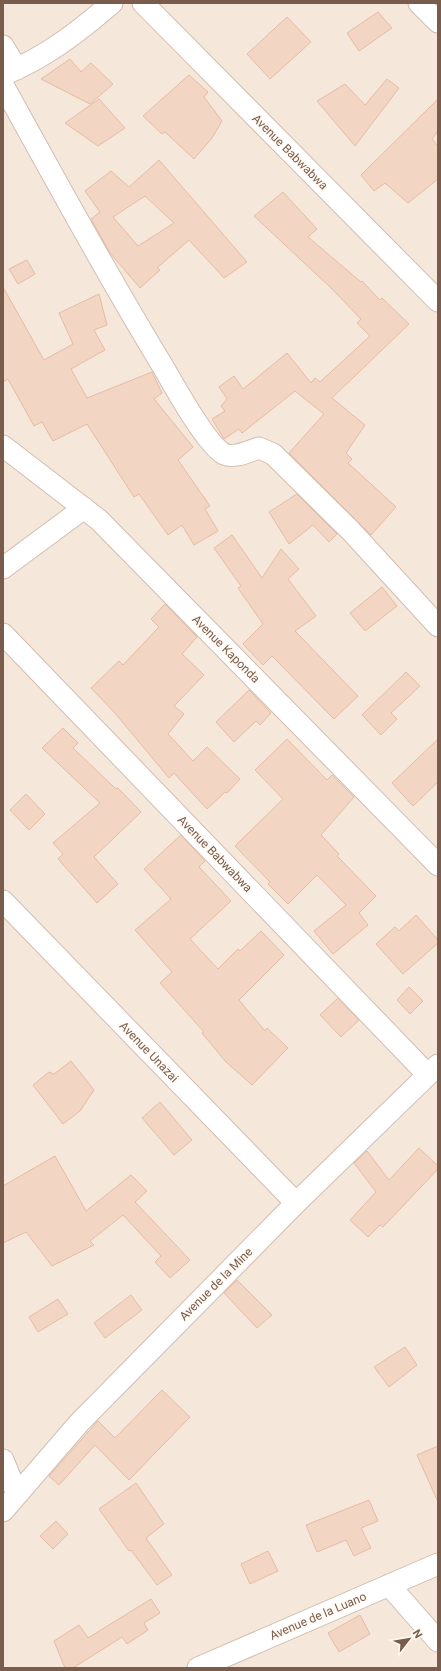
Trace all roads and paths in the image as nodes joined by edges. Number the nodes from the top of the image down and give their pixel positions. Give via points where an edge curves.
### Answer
1 (112, 3) edge
2 (142, 3) edge
3 (419, 3) edge
4 (438, 22) edge
5 (3, 46) edge
6 (10, 72) edge
7 (3, 85) edge
8 (438, 301) edge
9 (3, 446) edge
10 (84, 508) junction
11 (3, 568) edge
12 (438, 626) edge
13 (3, 634) edge
14 (438, 865) edge
15 (3, 901) edge
16 (433, 1070) edge
17 (296, 1203) junction
18 (3, 1460) edge
19 (17, 1494) junction
20 (3, 1511) edge
21 (438, 1564) edge
22 (389, 1585) junction
23 (438, 1641) edge
24 (205, 1667) edge

1 - 6 street via 65,42
2 - 8 street, Avenue Babwabwa
3 - 4 street
5 - 6 street
7 - 12 street via 107,274 185,404 214,445 224,454 231,456 259,448 272,454 351,530
9 - 10 street, Avenue Kaponda
10 - 11 street
10 - 14 street, Avenue Kaponda via 105,526
13 - 16 street, Avenue Babwabwa
15 - 17 street, Avenue Unazai
16 - 17 street, Avenue de la Mine
17 - 19 street, Avenue de la Mine via 79,1422
18 - 19 street
19 - 20 street, Avenue de la Mine
21 - 22 street, Avenue de la Luano
22 - 23 street
22 - 24 street, Avenue de la Luano

